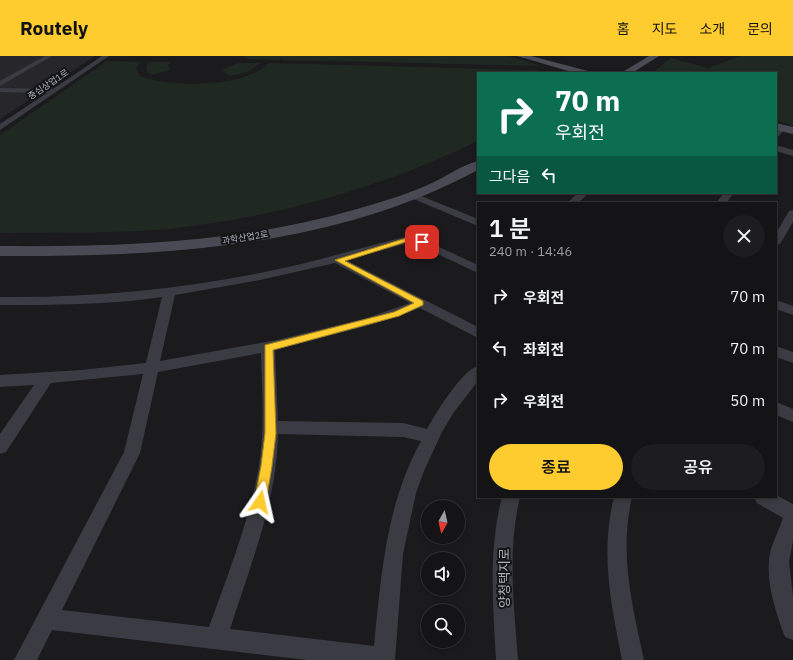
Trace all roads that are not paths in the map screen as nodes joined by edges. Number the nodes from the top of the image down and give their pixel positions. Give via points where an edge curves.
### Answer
1 (49, 56) edge
2 (106, 56) edge
3 (521, 56) edge
4 (655, 56) edge
5 (581, 72) edge
6 (628, 72) edge
7 (0, 84) edge
8 (0, 90) edge
9 (53, 91) junction
10 (0, 128) edge
11 (777, 148) edge
12 (793, 153) edge
13 (477, 166) edge
14 (583, 194) edge
15 (414, 196) junction
16 (573, 202) edge
17 (793, 213) edge
18 (477, 223) edge
19 (777, 240) edge
20 (0, 251) edge
21 (338, 260) junction
22 (477, 269) edge
23 (169, 293) junction
24 (0, 301) edge
25 (420, 303) junction
26 (777, 304) edge
27 (793, 311) edge
28 (477, 332) edge
29 (268, 348) junction
30 (777, 351) edge
31 (793, 358) edge
32 (152, 369) junction
33 (477, 372) edge
34 (46, 379) junction
35 (0, 381) edge
36 (777, 408) edge
37 (793, 416) edge
38 (270, 427) junction
39 (432, 437) junction
40 (0, 447) edge
41 (511, 498) edge
42 (623, 498) edge
43 (765, 498) edge
44 (793, 515) edge
45 (47, 619) junction
46 (793, 629) edge
47 (216, 639) junction
48 (384, 659) edge
49 (25, 660) edge
50 (507, 660) edge
51 (633, 660) edge

1 - 7 street
2 - 9 street, 중심상업1로
3 - 5 street
4 - 6 street
8 - 9 street
9 - 10 street, 중심상업1로
11 - 12 street
13 - 15 street, 과학산업2로
14 - 16 street
15 - 18 street
15 - 20 street, 과학산업2로 via 304,226 209,242 111,251
17 - 19 street
21 - 22 street via 413,238
21 - 23 street via 225,285
21 - 25 street
23 - 24 street via 96,300
23 - 32 street
25 - 28 street
25 - 29 street via 396,314
26 - 27 street
29 - 32 street via 202,362
29 - 38 street
30 - 31 street
32 - 34 street
32 - 45 street via 132,453
33 - 39 street via 452,402
34 - 35 street
34 - 40 street
36 - 37 street
38 - 39 street via 403,430
38 - 47 street via 267,466 260,502
39 - 48 street via 406,500 396,539
41 - 50 street, 양청택지로 via 504,543 502,584
42 - 51 street via 616,526 616,553 620,591
43 - 44 street
44 - 46 street via 780,553 779,573 782,598
45 - 47 street
45 - 49 street
47 - 48 street

